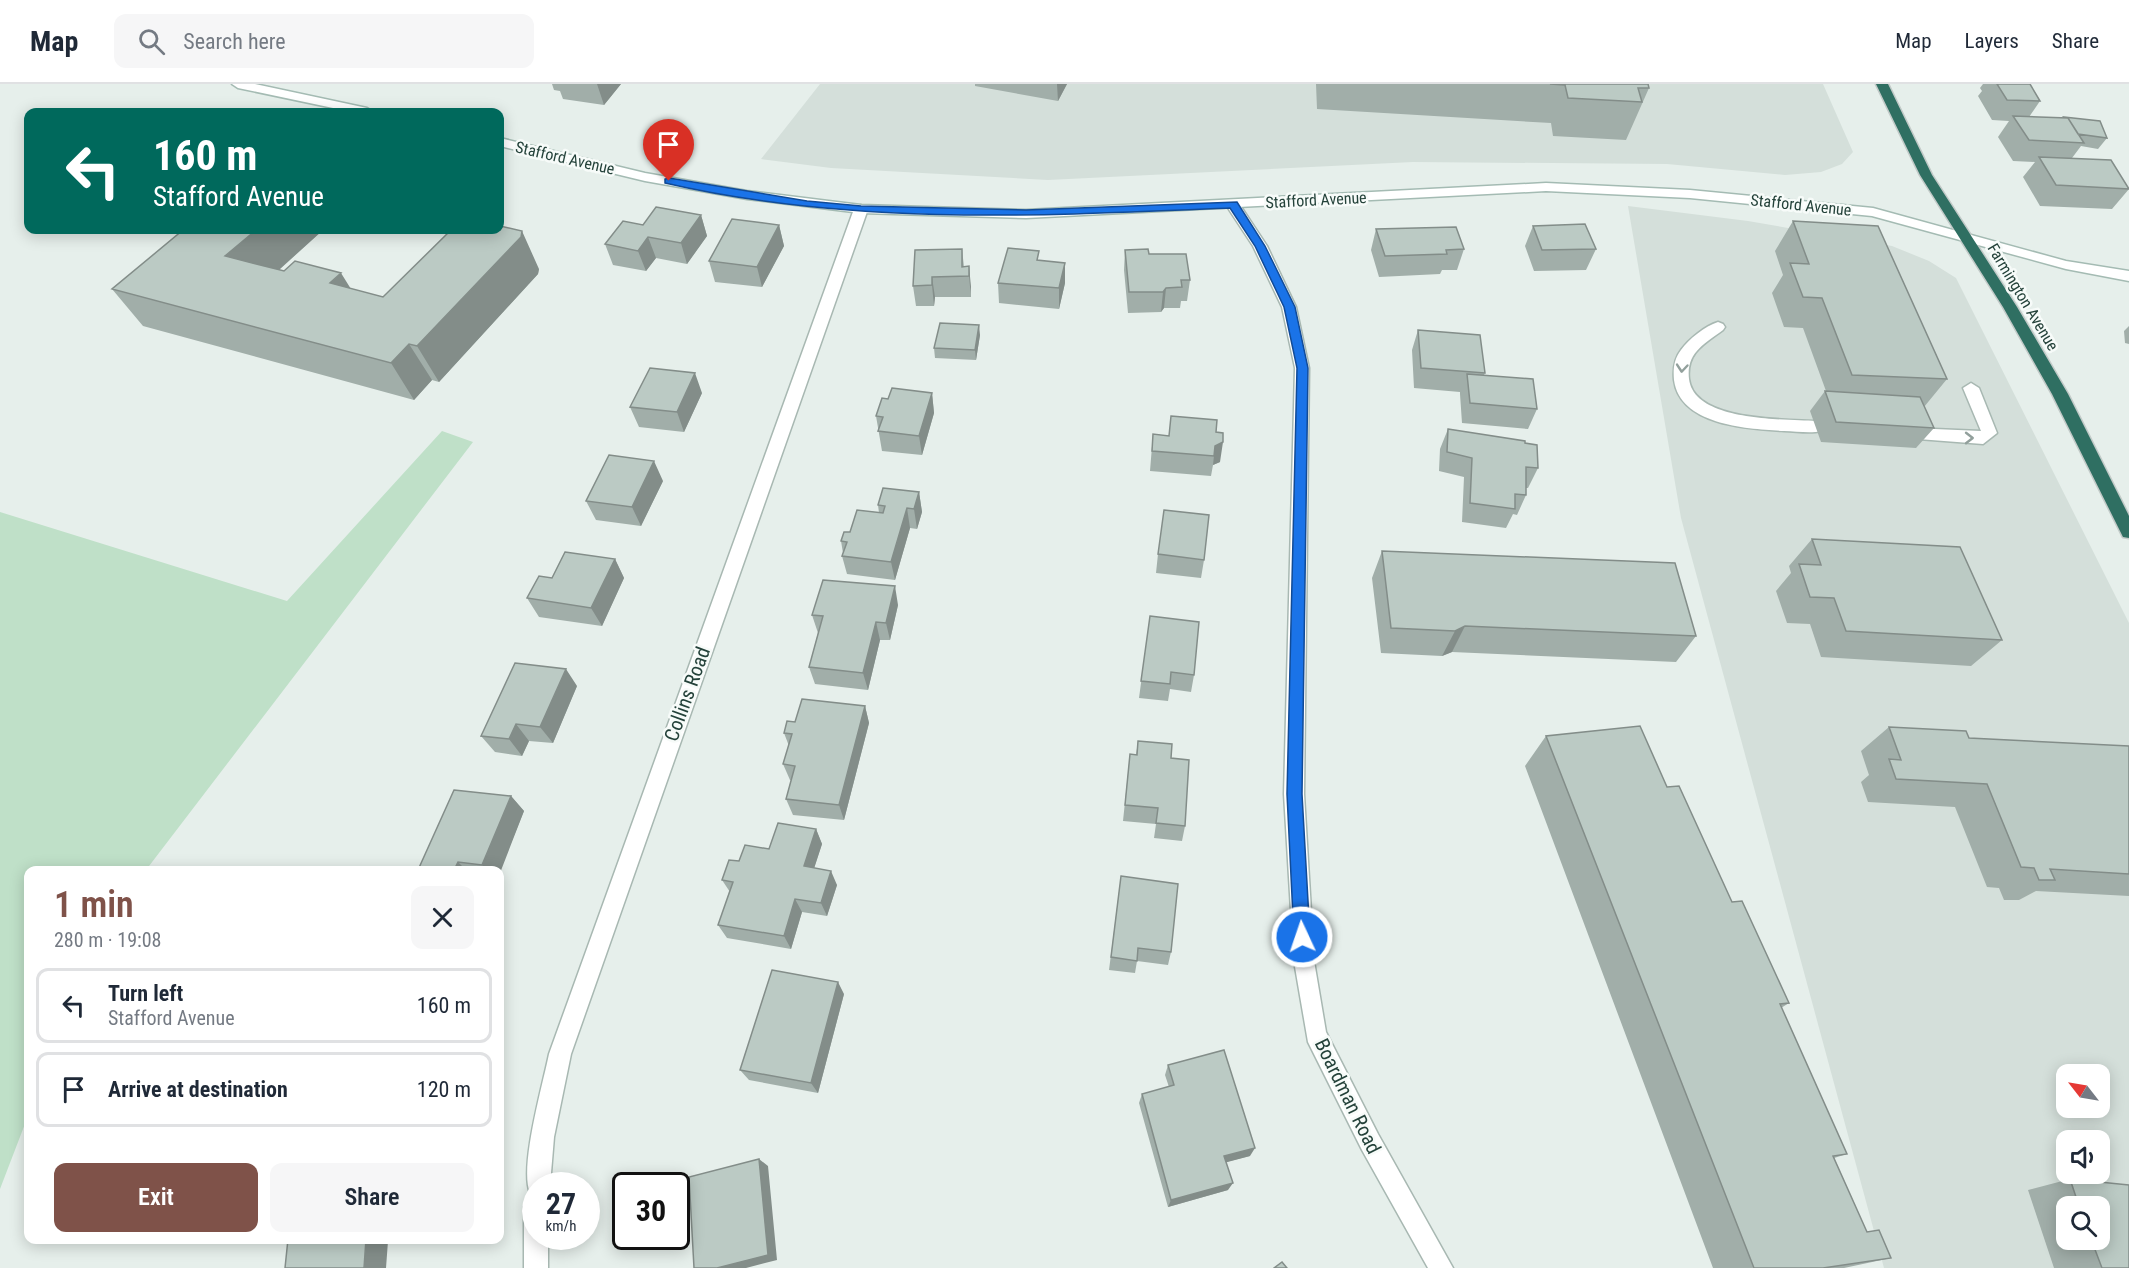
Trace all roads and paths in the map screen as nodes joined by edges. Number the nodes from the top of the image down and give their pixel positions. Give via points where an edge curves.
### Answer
1 (238, 84) edge
2 (1882, 84) edge
3 (349, 108) edge
4 (504, 143) edge
5 (1233, 205) junction
6 (861, 209) junction
7 (1966, 238) junction
8 (2129, 276) edge
9 (1718, 327) dead end
10 (1971, 388) dead end
11 (1816, 427) dead end
12 (1911, 434) edge
13 (2129, 532) edge
14 (539, 1172) edge
15 (536, 1250) edge
16 (536, 1268) edge
17 (1442, 1268) edge

1 - 3 street
2 - 7 highway, Farmington Avenue via 1926,175
4 - 6 street, Stafford Avenue via 645,177
5 - 6 street, Stafford Avenue via 1026,214
5 - 7 street, Stafford Avenue via 1546,187 1638,190 1873,212
5 - 17 street, Boardman Road via 1260,246 1289,307 1302,368 1294,794 1304,961 1316,1034 1370,1142
6 - 14 street, Collins Road via 560,1054
7 - 8 street, Stafford Avenue via 2066,265
7 - 13 highway, Farmington Avenue via 2060,394
9 -> 11 street via 1685,351 1679,369 1683,389 1694,404 1729,418
12 -> 10 street via 1983,438 1989,434
15 - 16 street

